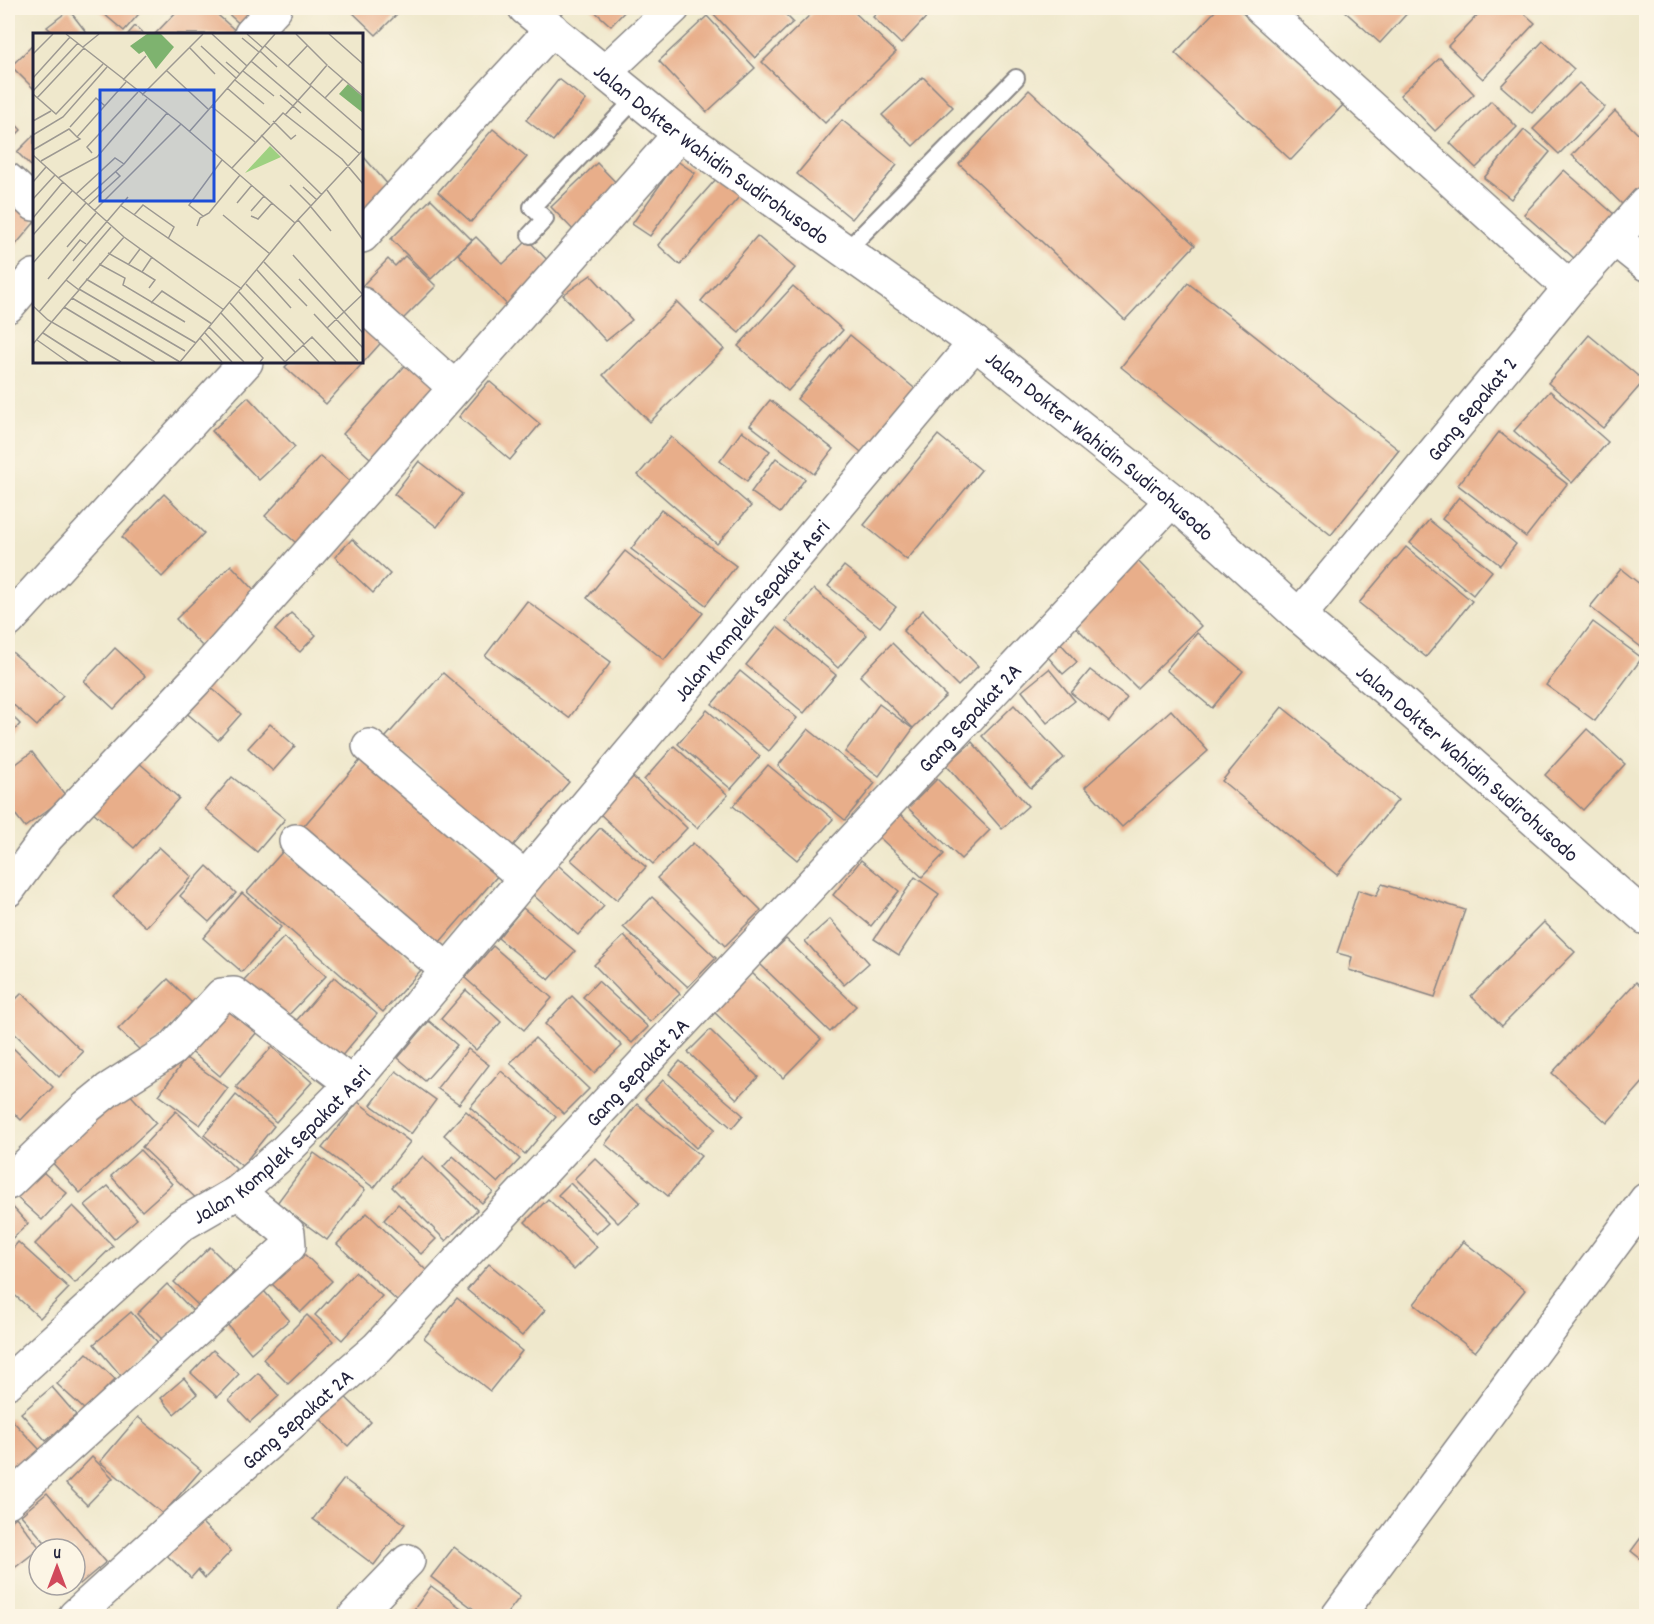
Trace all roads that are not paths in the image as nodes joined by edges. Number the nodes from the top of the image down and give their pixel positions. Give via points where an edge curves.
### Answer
1 (275, 8) edge
2 (525, 8) edge
3 (673, 8) edge
4 (1261, 8) edge
5 (552, 29) junction
6 (252, 33) edge
7 (604, 72) junction
8 (1016, 78) dead end
9 (636, 98) junction
10 (680, 134) junction
11 (8, 180) edge
12 (1647, 202) edge
13 (33, 203) edge
14 (363, 235) edge
15 (530, 235) dead end
16 (1615, 238) junction
17 (846, 251) junction
18 (1647, 264) edge
19 (33, 277) edge
20 (1570, 288) junction
21 (363, 305) edge
22 (8, 306) edge
23 (975, 343) junction
24 (245, 363) edge
25 (444, 378) dead end
26 (1172, 500) junction
27 (1299, 616) junction
28 (8, 621) edge
29 (369, 746) dead end
30 (296, 841) dead end
31 (525, 878) junction
32 (8, 891) edge
33 (1647, 918) edge
34 (447, 970) junction
35 (352, 1084) junction
36 (8, 1184) edge
37 (237, 1192) junction
38 (1647, 1200) edge
39 (8, 1382) edge
40 (8, 1501) edge
41 (408, 1561) dead end
42 (75, 1617) edge
43 (356, 1617) edge
44 (1338, 1617) edge

1 - 6 street
2 - 5 street, Jalan Dokter Wahidin Sudirohusodo
3 - 7 street
4 - 20 street
5 - 7 street, Jalan Dokter Wahidin Sudirohusodo
5 - 14 street
7 - 9 street, Jalan Dokter Wahidin Sudirohusodo
8 - 17 lane
9 - 10 street, Jalan Dokter Wahidin Sudirohusodo
9 - 15 lane via 532,207 545,219
10 - 17 street, Jalan Dokter Wahidin Sudirohusodo
10 - 32 street via 200,676 47,837
11 - 13 street
12 - 16 street, Gang Sepakat 2
16 - 18 street
16 - 20 street, Gang Sepakat 2
17 - 23 street, Jalan Dokter Wahidin Sudirohusodo
19 - 22 street
20 - 27 street, Gang Sepakat 2
21 - 25 street
23 - 26 street, Jalan Dokter Wahidin Sudirohusodo
23 - 31 street, Jalan Komplek Sepakat Asri
24 - 28 street
26 - 27 street, Jalan Dokter Wahidin Sudirohusodo
26 - 42 street, Gang Sepakat 2A via 378,1347
27 - 33 street, Jalan Dokter Wahidin Sudirohusodo
29 - 31 street
30 - 34 street
31 - 34 street, Jalan Komplek Sepakat Asri
34 - 35 street, Jalan Komplek Sepakat Asri
35 - 36 street via 234,994 222,995 172,1049 101,1095
35 - 37 street, Jalan Komplek Sepakat Asri
37 - 39 street, Jalan Komplek Sepakat Asri via 181,1225
37 - 40 street via 288,1233 289,1246
38 - 44 street
41 - 43 street

